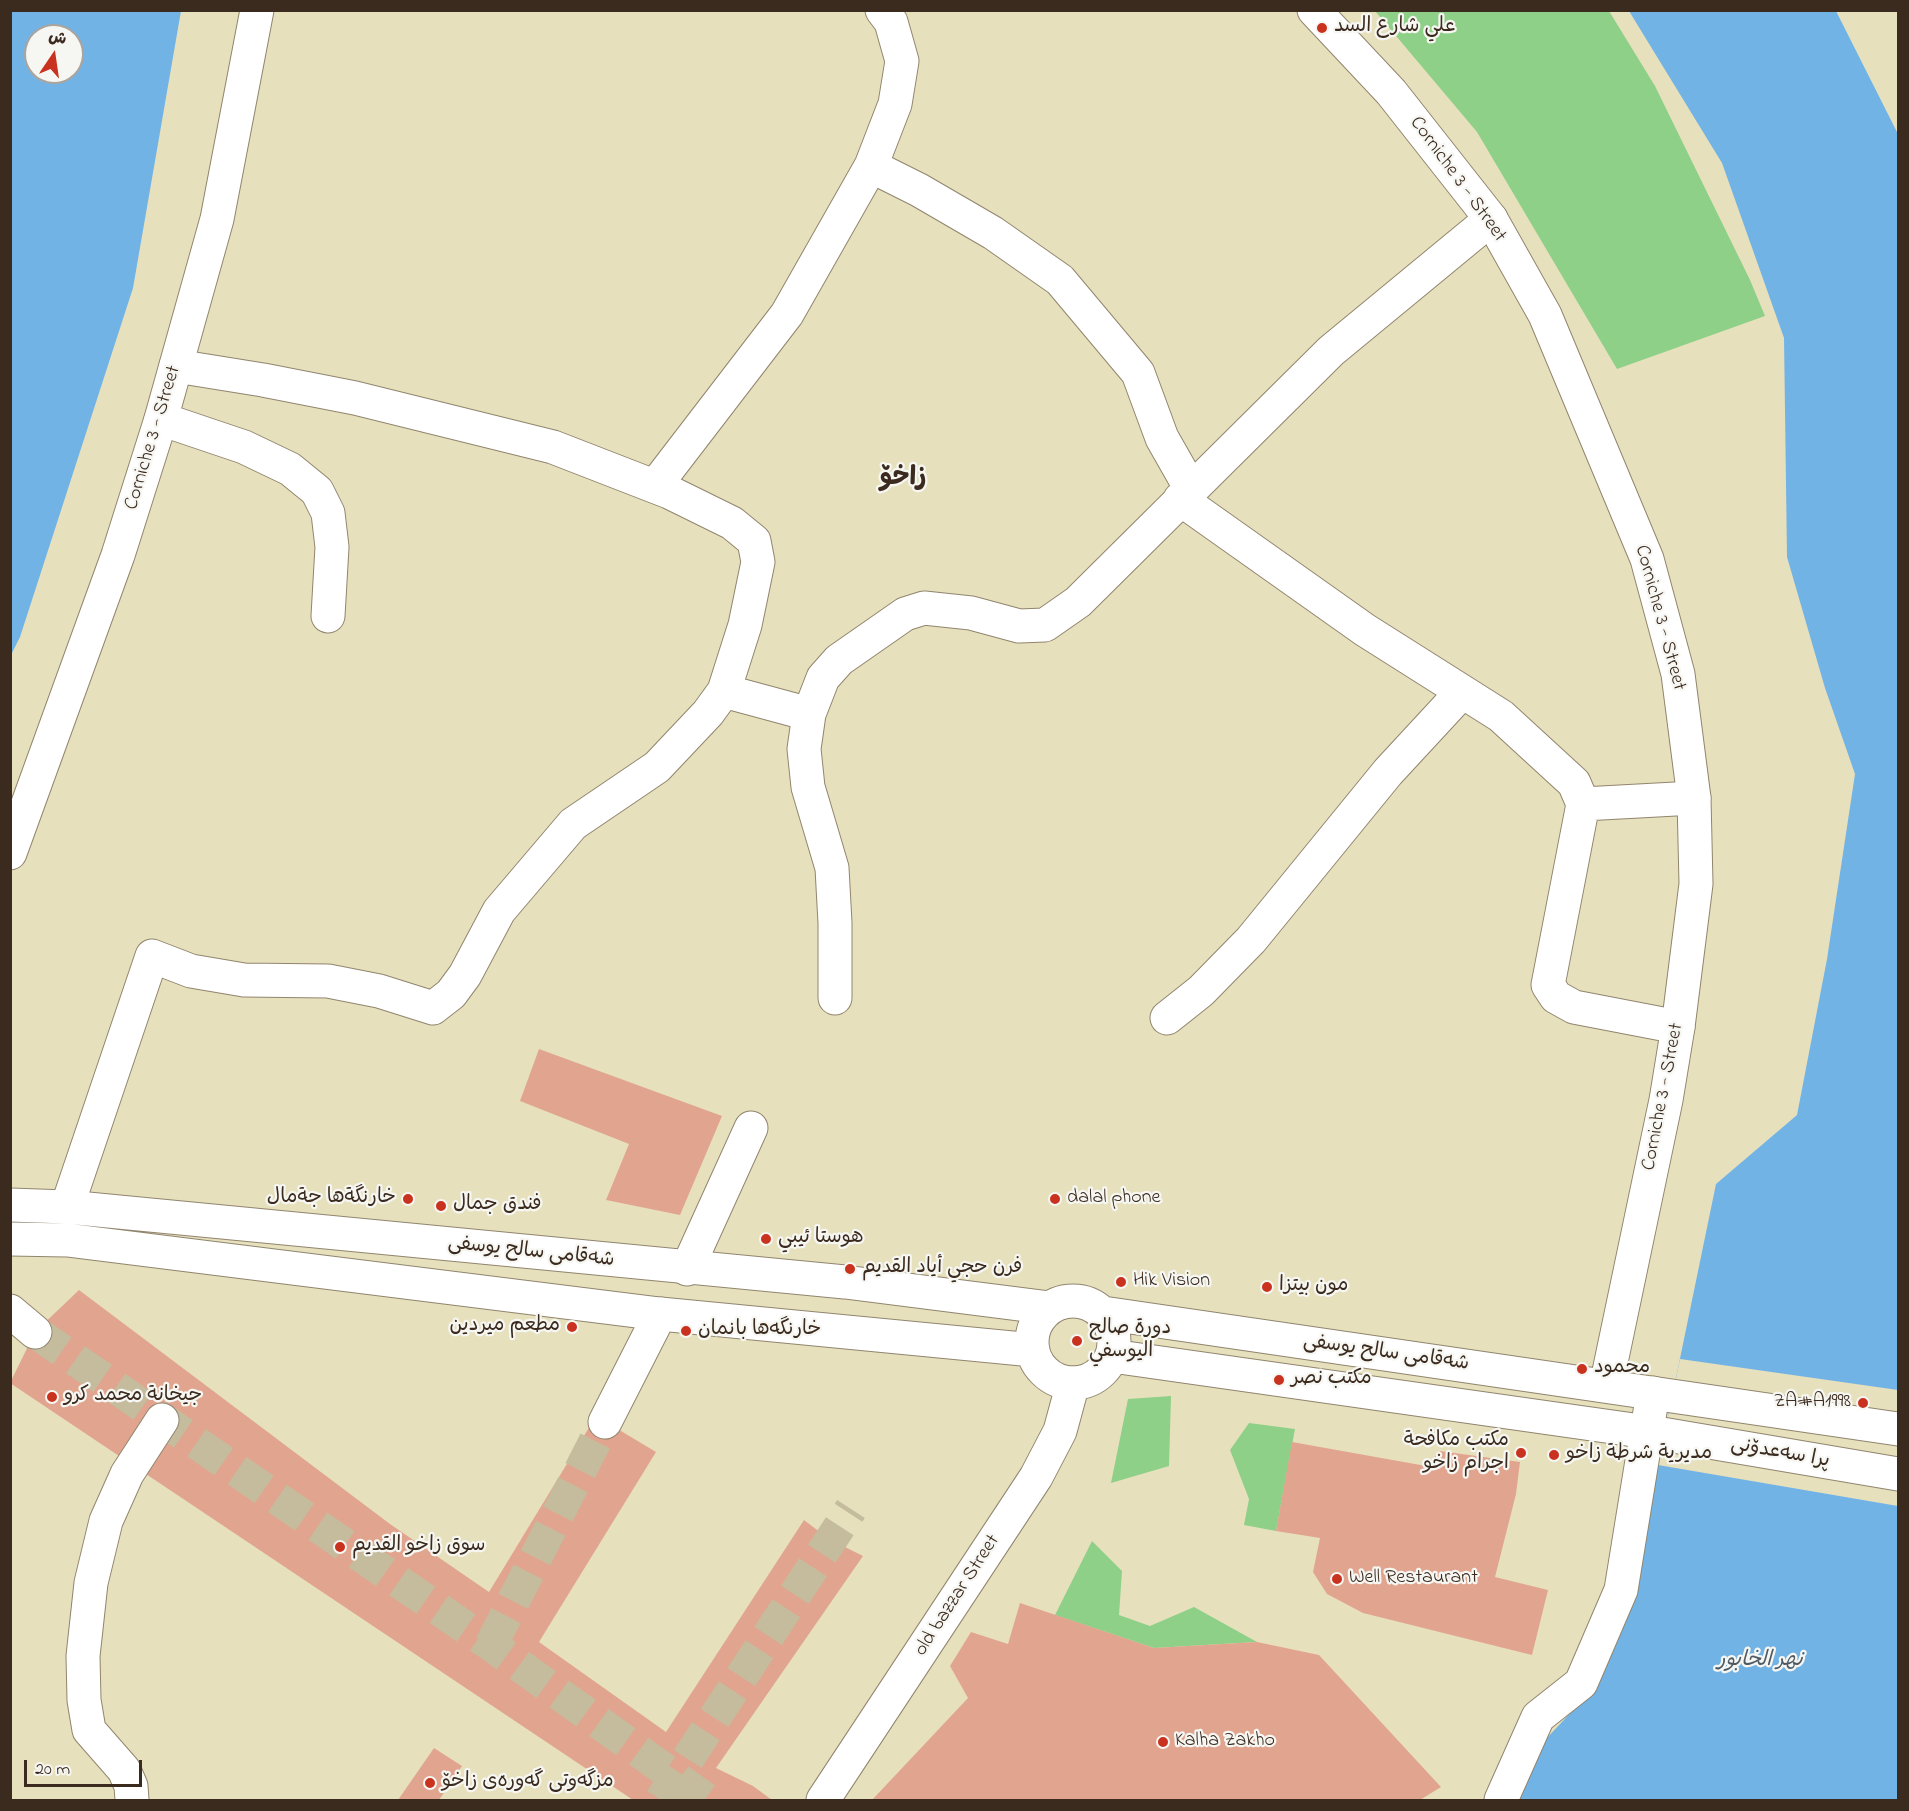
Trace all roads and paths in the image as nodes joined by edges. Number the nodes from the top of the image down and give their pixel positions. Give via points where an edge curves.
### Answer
1 (257, 10) edge
2 (882, 10) edge
3 (1314, 10) edge
4 (871, 166) junction
5 (1491, 219) junction
6 (176, 366) junction
7 (161, 419) junction
8 (655, 486) junction
9 (1185, 494) junction
10 (328, 616) dead end
11 (724, 691) junction
12 (1462, 692) junction
13 (809, 714) junction
14 (1694, 798) junction
15 (1583, 804) junction
16 (10, 854) edge
17 (835, 998) dead end
18 (1167, 1018) dead end
19 (1678, 1027) junction
20 (751, 1128) dead end
21 (10, 1205) edge
22 (67, 1206) junction
23 (10, 1239) edge
24 (687, 1269) junction
25 (1050, 1308) junction
26 (1103, 1313) junction
27 (660, 1314) junction
28 (1033, 1350) junction
29 (1112, 1356) junction
30 (1072, 1383) junction
31 (1606, 1386) junction
32 (1661, 1394) junction
33 (162, 1420) dead end
34 (605, 1422) tunnel mouth
35 (1899, 1429) edge
36 (1655, 1433) junction
37 (1899, 1474) edge
38 (132, 1800) edge
39 (823, 1800) edge
40 (1501, 1800) edge

1 - 6 street, Corniche 3 - Street via 217,219
2 - 4 street via 891,22 902,61 895,104
3 - 5 street, Corniche 3 - Street via 1391,93
4 - 8 street via 787,314
4 - 9 street via 993,233 1060,280 1138,373
5 - 9 street via 1331,351
5 - 14 street, Corniche 3 - Street via 1545,315 1647,559 1678,674
6 - 7 street, Corniche 3 - Street
6 - 8 street via 356,398 530,441
7 - 10 street via 244,447 290,469 317,491 328,513 332,547
7 - 16 street, Corniche 3 - Street via 118,555
8 - 11 street via 732,523 754,542 756,573
9 - 12 street via 1365,630
9 - 13 street via 1078,602 1044,625 1019,626 971,613 924,608 905,614 839,660 823,678
11 - 13 street
11 - 22 street via 657,767 573,824 499,911 465,975 451,994 433,1008 380,991 328,981 244,980 191,971 152,956
12 - 15 street via 1501,716 1574,783
12 - 18 street via 1388,772 1251,940 1201,991
13 - 17 street via 804,749 808,787 832,868
14 - 15 street
14 - 19 street, Corniche 3 - Street via 1696,884
15 - 19 street via 1548,985 1556,997 1574,1007
19 - 31 street, Corniche 3 - Street
20 - 24 street
21 - 22 street, شەقامی سالح یوسفی
22 - 24 street, شەقامی سالح یوسفی
23 - 27 street via 67,1240
24 - 25 street, شەقامی سالح یوسفی via 845,1282
25 - 26 street via 1072,1301
25 - 28 street via 1037,1322
26 - 29 street via 1114,1338
26 - 31 street, شەقامی سالح یوسفی
27 - 28 street
27 - 34 street
28 - 30 street via 1036,1361 1052,1377
29 - 30 street via 1097,1375
29 - 36 street, شەقامی سالح یوسفی
30 - 39 street, old bazzar Street via 1060,1431 1041,1469
31 - 32 street, شەقامی سالح یوسفی
32 - 35 street, پرا سەعدۆنی
32 - 36 street
33 - 38 street via 127,1474 106,1521 91,1583 83,1656 89,1730 124,1770
36 - 37 street, پرا سەعدۆنی
36 - 40 street via 1621,1590 1581,1683 1538,1717

